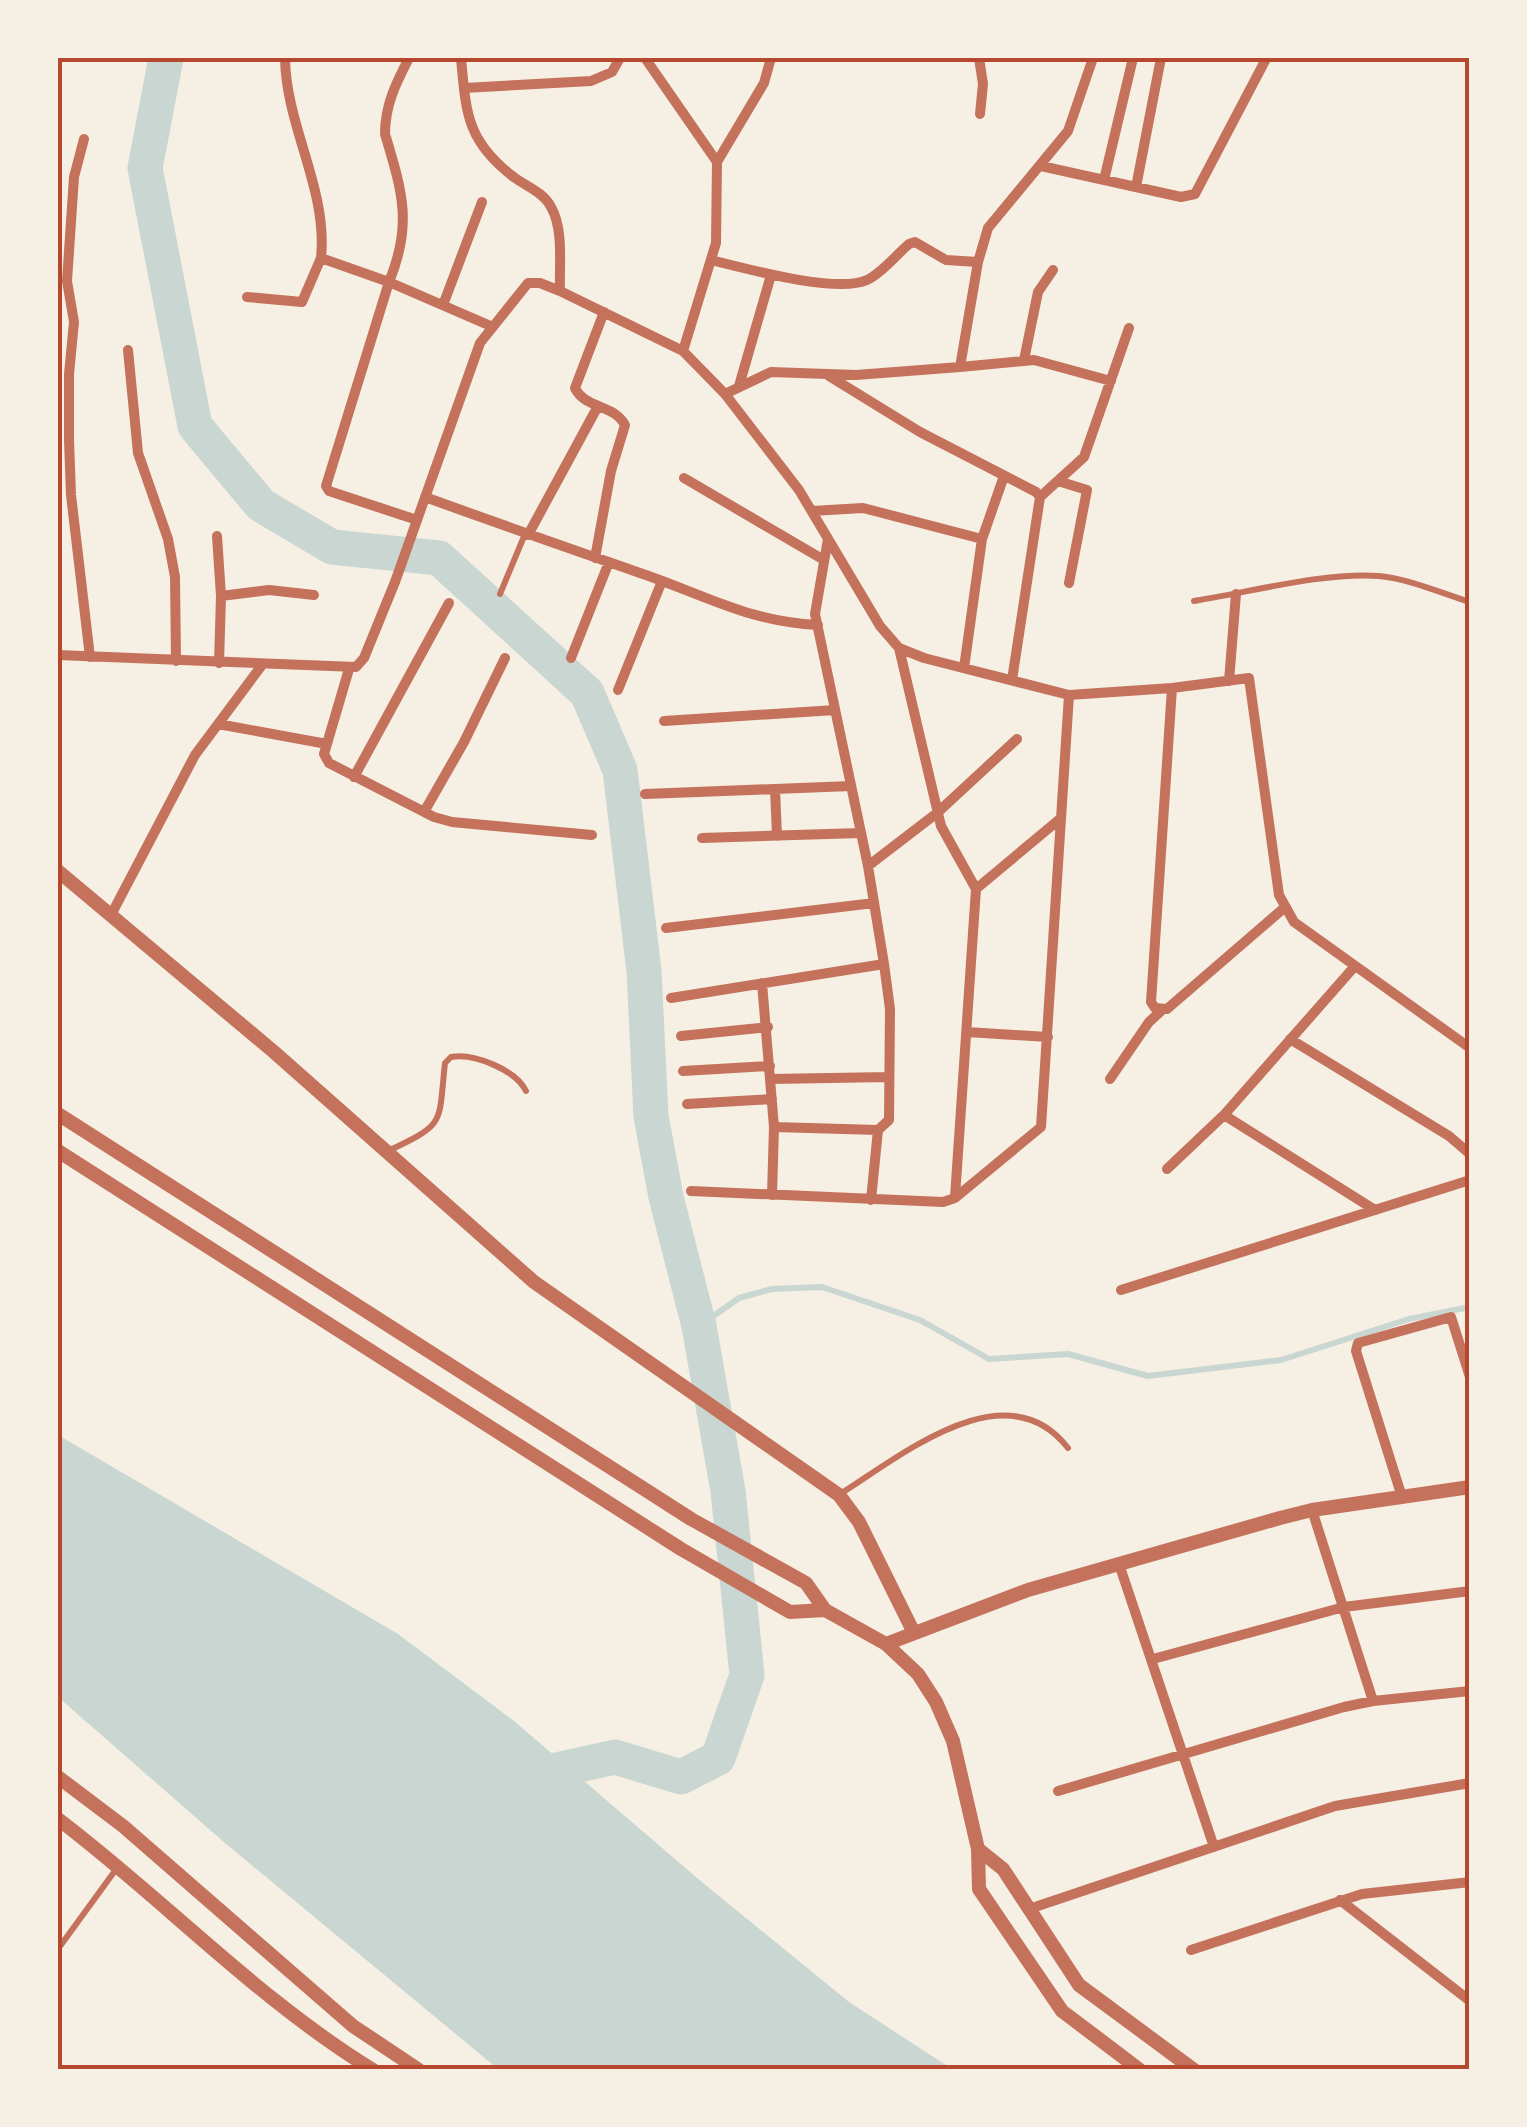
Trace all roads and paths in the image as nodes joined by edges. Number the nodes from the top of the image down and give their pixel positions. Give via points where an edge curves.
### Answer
1 (284, 58) edge
2 (408, 58) edge
3 (461, 58) edge
4 (620, 58) edge
5 (646, 58) edge
6 (772, 58) edge
7 (979, 58) edge
8 (1093, 58) edge
9 (1133, 58) edge
10 (1160, 58) edge
11 (1266, 59) edge
12 (464, 88) junction
13 (980, 114) dead end
14 (84, 139) dead end
15 (718, 162) junction
16 (1041, 166) junction
17 (1104, 180) junction
18 (1136, 187) junction
19 (482, 202) dead end
20 (321, 258) junction
21 (711, 260) junction
22 (978, 262) junction
23 (1053, 270) dead end
24 (771, 275) junction
25 (389, 282) junction
26 (560, 291) junction
27 (248, 297) dead end
28 (443, 305) junction
29 (604, 312) junction
30 (494, 327) junction
31 (1129, 328) dead end
32 (128, 350) dead end
33 (683, 350) junction
34 (1024, 360) junction
35 (960, 368) junction
36 (827, 375) junction
37 (1111, 381) junction
38 (740, 386) junction
39 (725, 394) junction
40 (598, 406) junction
41 (1004, 476) junction
42 (684, 478) dead end
43 (1058, 481) junction
44 (425, 497) junction
45 (1040, 497) junction
46 (812, 510) junction
47 (417, 520) junction
48 (526, 534) junction
49 (217, 536) dead end
50 (829, 538) junction
51 (982, 540) junction
52 (595, 558) junction
53 (824, 560) junction
54 (609, 562) junction
55 (662, 581) junction
56 (1069, 583) dead end
57 (314, 594) dead end
58 (500, 594) dead end
59 (1236, 594) junction
60 (221, 596) junction
61 (1194, 601) dead end
62 (1470, 602) edge
63 (449, 603) dead end
64 (818, 625) junction
65 (899, 648) junction
66 (58, 655) edge
67 (90, 657) junction
68 (505, 658) dead end
69 (570, 658) dead end
70 (176, 661) junction
71 (219, 663) junction
72 (262, 665) junction
73 (964, 668) junction
74 (349, 670) junction
75 (1012, 680) junction
76 (1228, 681) junction
77 (1172, 688) junction
78 (618, 690) dead end
79 (1069, 695) junction
80 (835, 710) junction
81 (664, 721) dead end
82 (218, 724) junction
83 (1018, 739) dead end
84 (327, 744) junction
85 (354, 777) junction
86 (851, 786) junction
87 (775, 789) junction
88 (645, 794) dead end
89 (424, 812) junction
90 (937, 813) junction
91 (1062, 818) junction
92 (861, 833) junction
93 (592, 836) dead end
94 (778, 836) junction
95 (702, 838) dead end
96 (868, 866) junction
97 (58, 870) edge
98 (976, 889) junction
99 (874, 904) junction
100 (1284, 908) junction
101 (110, 915) junction
102 (666, 928) dead end
103 (884, 964) junction
104 (1355, 966) junction
105 (762, 983) junction
106 (671, 998) dead end
107 (1161, 1011) junction
108 (768, 1028) junction
109 (967, 1032) junction
110 (681, 1036) dead end
111 (1048, 1036) junction
112 (1290, 1039) junction
113 (1470, 1048) edge
114 (770, 1066) junction
115 (683, 1071) dead end
116 (889, 1078) junction
117 (1110, 1078) dead end
118 (771, 1079) junction
119 (526, 1092) dead end
120 (772, 1099) junction
121 (687, 1104) dead end
122 (58, 1114) edge
123 (1224, 1115) junction
124 (774, 1127) junction
125 (878, 1130) junction
126 (58, 1151) edge
127 (387, 1152) junction
128 (1470, 1154) edge
129 (1166, 1169) dead end
130 (1470, 1180) edge
131 (691, 1191) dead end
132 (772, 1195) junction
133 (955, 1198) junction
134 (871, 1200) junction
135 (1375, 1210) junction
136 (1121, 1290) dead end
137 (1470, 1377) edge
138 (1068, 1448) dead end
139 (1470, 1487) edge
140 (839, 1495) junction
141 (1402, 1497) junction
142 (1312, 1510) junction
143 (1119, 1564) junction
144 (1470, 1592) edge
145 (1344, 1607) junction
146 (825, 1610) junction
147 (914, 1633) junction
148 (886, 1644) junction
149 (1153, 1659) junction
150 (1470, 1691) edge
151 (1373, 1700) junction
152 (1184, 1753) junction
153 (58, 1777) edge
154 (1470, 1783) edge
155 (1058, 1791) dead end
156 (58, 1818) edge
157 (1214, 1846) junction
158 (978, 1849) junction
159 (118, 1867) junction
160 (1469, 1882) edge
161 (1340, 1900) junction
162 (1029, 1909) junction
163 (58, 1949) edge
164 (1191, 1950) dead end
165 (1470, 2001) edge
166 (373, 2070) edge
167 (419, 2070) edge
168 (1140, 2070) edge
169 (1194, 2070) edge

1 - 20 street via 289,102 322,217
2 - 25 street via 385,123 405,206 402,246
3 - 12 street
4 - 12 street via 612,72 592,80
5 - 15 street
6 - 15 street
7 - 13 street
8 - 16 street via 1068,131
9 - 17 street
10 - 18 street
11 - 18 street via 1195,194
12 - 26 street via 476,140 554,210
14 - 67 street via 74,177 67,281 74,322 68,423
15 - 21 street
16 - 17 street
16 - 22 street via 988,228
17 - 18 street
19 - 28 street
20 - 25 street
20 - 27 street via 302,302
21 - 24 street
21 - 33 street
22 - 24 street via 946,260 915,242 864,281
22 - 35 street
23 - 34 street via 1038,292
24 - 38 street
25 - 28 street
25 - 47 street via 326,486
26 - 29 street
26 - 30 street via 528,283
28 - 30 street
29 - 33 street
29 - 40 street via 576,388
30 - 44 street via 480,344
31 - 37 street
32 - 70 street via 138,453 175,576
33 - 39 street
34 - 35 street
34 - 37 street
35 - 36 street
36 - 38 street via 771,372
36 - 41 street
37 - 43 street via 1084,456
38 - 39 street
39 - 46 street
40 - 48 street
40 - 52 street via 625,425
41 - 45 street
41 - 51 street
42 - 53 street
43 - 45 street
43 - 56 street via 1087,494
44 - 47 street
44 - 48 street
45 - 75 street
46 - 50 street
46 - 51 street via 863,508
47 - 74 street via 364,658
48 - 52 street
48 - 58 lane
49 - 60 street
50 - 53 street
50 - 65 street
51 - 73 street
52 - 54 street
53 - 64 street
54 - 55 street
54 - 69 street
55 - 64 street via 754,617
55 - 78 street
57 - 60 street
59 - 61 lane
59 - 62 lane via 1371,576
59 - 76 street
60 - 71 street
63 - 85 street
64 - 80 street
65 - 73 street
65 - 90 street
66 - 67 street
67 - 70 street
68 - 89 street
70 - 71 street
71 - 72 street
72 - 74 street
72 - 82 street
73 - 75 street
74 - 84 street
75 - 79 street
76 - 77 street
76 - 100 street via 1249,678
77 - 79 street
77 - 107 street via 1151,1002
79 - 91 street
80 - 81 street
80 - 86 street
82 - 84 street
82 - 101 street
83 - 90 street
84 - 85 street via 326,759
85 - 89 street
86 - 87 street
86 - 92 street
87 - 88 street
87 - 94 street
89 - 93 street via 452,822
90 - 96 street
90 - 98 street
91 - 98 street
91 - 111 street
92 - 94 street
92 - 96 street
94 - 95 street
96 - 99 street
97 - 101 street
98 - 109 street
99 - 102 street
99 - 103 street
100 - 104 street
100 - 107 street
101 - 127 street
103 - 105 street
103 - 116 street
104 - 112 street
104 - 113 street
105 - 106 street
105 - 108 street
107 - 117 street
108 - 110 street
108 - 114 street
109 - 111 street
109 - 133 street
111 - 133 street via 1040,1128
112 - 123 street
112 - 128 street
114 - 115 street
114 - 118 street
116 - 118 street
116 - 125 street via 889,1120
118 - 120 street
119 - 127 lane via 516,1076 451,1057 435,1126
120 - 121 street
120 - 124 street
122 - 146 street via 691,1519 806,1583
123 - 129 street
123 - 135 street
124 - 125 street
124 - 132 street
125 - 134 street
126 - 146 street via 681,1550 790,1612
127 - 140 street via 534,1282
130 - 135 street
131 - 132 street
132 - 134 street
133 - 134 street via 934,1204
135 - 136 street
137 - 141 street via 1451,1316 1358,1343
138 - 140 lane via 1038,1422 998,1414 940,1433
139 - 141 street
140 - 147 street
141 - 142 street
142 - 143 street
142 - 145 street
143 - 147 street
143 - 149 street
144 - 145 street
145 - 149 street
145 - 151 street
146 - 148 street
147 - 148 street
148 - 158 street via 936,1702 953,1741
149 - 152 street
150 - 151 street
151 - 152 street
152 - 155 street
152 - 157 street
153 - 167 street via 124,1826 353,2026
154 - 157 street via 1335,1806
156 - 159 street
157 - 162 street
158 - 162 street via 1004,1869
158 - 168 street via 979,1889 1062,2010
159 - 163 lane
159 - 166 street via 272,2001
160 - 161 street
161 - 164 street
161 - 165 street
162 - 169 street via 1079,1985

